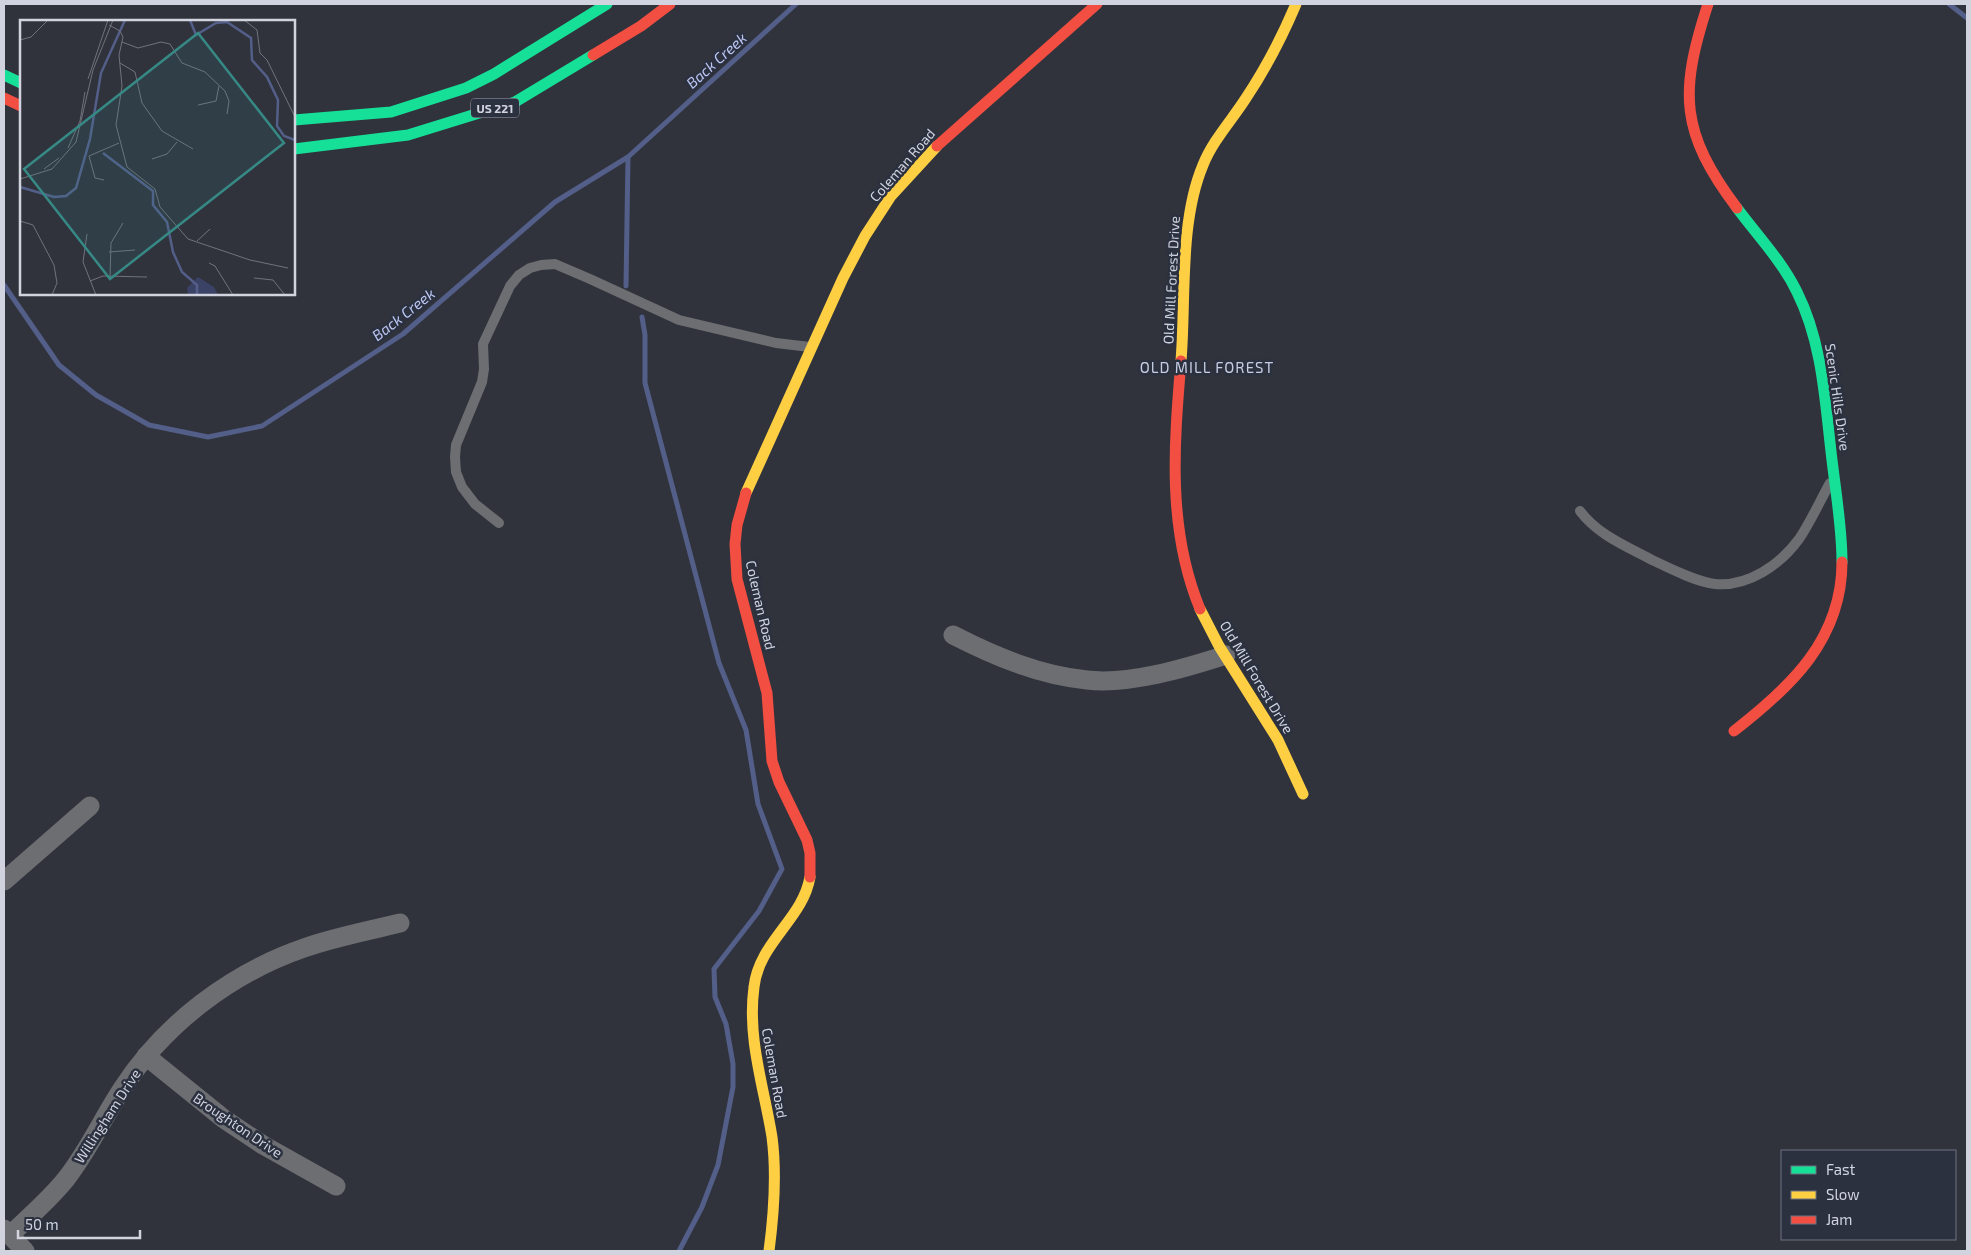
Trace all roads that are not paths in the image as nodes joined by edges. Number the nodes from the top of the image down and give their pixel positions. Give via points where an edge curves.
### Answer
1 (607, 4) edge
2 (670, 4) edge
3 (1097, 4) edge
4 (1296, 4) edge
5 (1708, 4) edge
6 (4, 98) edge
7 (20, 106) edge
8 (295, 120) edge
9 (295, 150) edge
10 (811, 347) junction
11 (1834, 476) junction
12 (1580, 511) dead end
13 (499, 523) dead end
14 (953, 635) dead end
15 (1226, 655) junction
16 (1734, 731) dead end
17 (1302, 794) dead end
18 (90, 806) dead end
19 (4, 881) edge
20 (400, 923) dead end
21 (146, 1056) junction
22 (336, 1186) dead end
23 (7, 1232) edge
24 (25, 1251) edge
25 (769, 1251) edge

1 - 8 street, US 221 via 466,88 392,112
2 - 9 street, US 221 via 641,26 515,102 408,135
3 - 10 street, Coleman Road via 967,118 891,197 844,275
4 - 15 street, Old Mill Forest Drive via 1265,69 1202,164 1190,208 1175,464 1176,497 1185,566 1193,593
5 - 11 street, Scenic Hills Drive via 1689,79 1691,125 1700,151 1721,188 1781,264 1806,312 1816,341
6 - 7 street
10 - 13 lane via 776,343 679,320 555,264 530,268 510,286 483,344 482,382 456,445 456,472 462,487 475,504
10 - 25 street, Coleman Road via 749,486 735,535 738,585 768,695 772,763 777,782 802,827 811,867 803,900 766,951 757,970 753,990 752,1043 772,1138 775,1170
11 - 12 lane via 1800,538 1785,556 1750,579 1726,584 1706,582 1662,565 1598,530
11 - 16 street, Scenic Hills Drive via 1843,563 1841,587 1830,626 1816,650 1792,679
14 - 15 street via 1019,665 1089,680 1153,675
15 - 17 street, Old Mill Forest Drive via 1274,732
18 - 19 street
20 - 21 street, Willingham Drive via 313,945 270,962 207,1000
21 - 22 street, Broughton Drive via 224,1119
21 - 23 street, Willingham Drive via 122,1088 66,1179 39,1208
23 - 24 street

